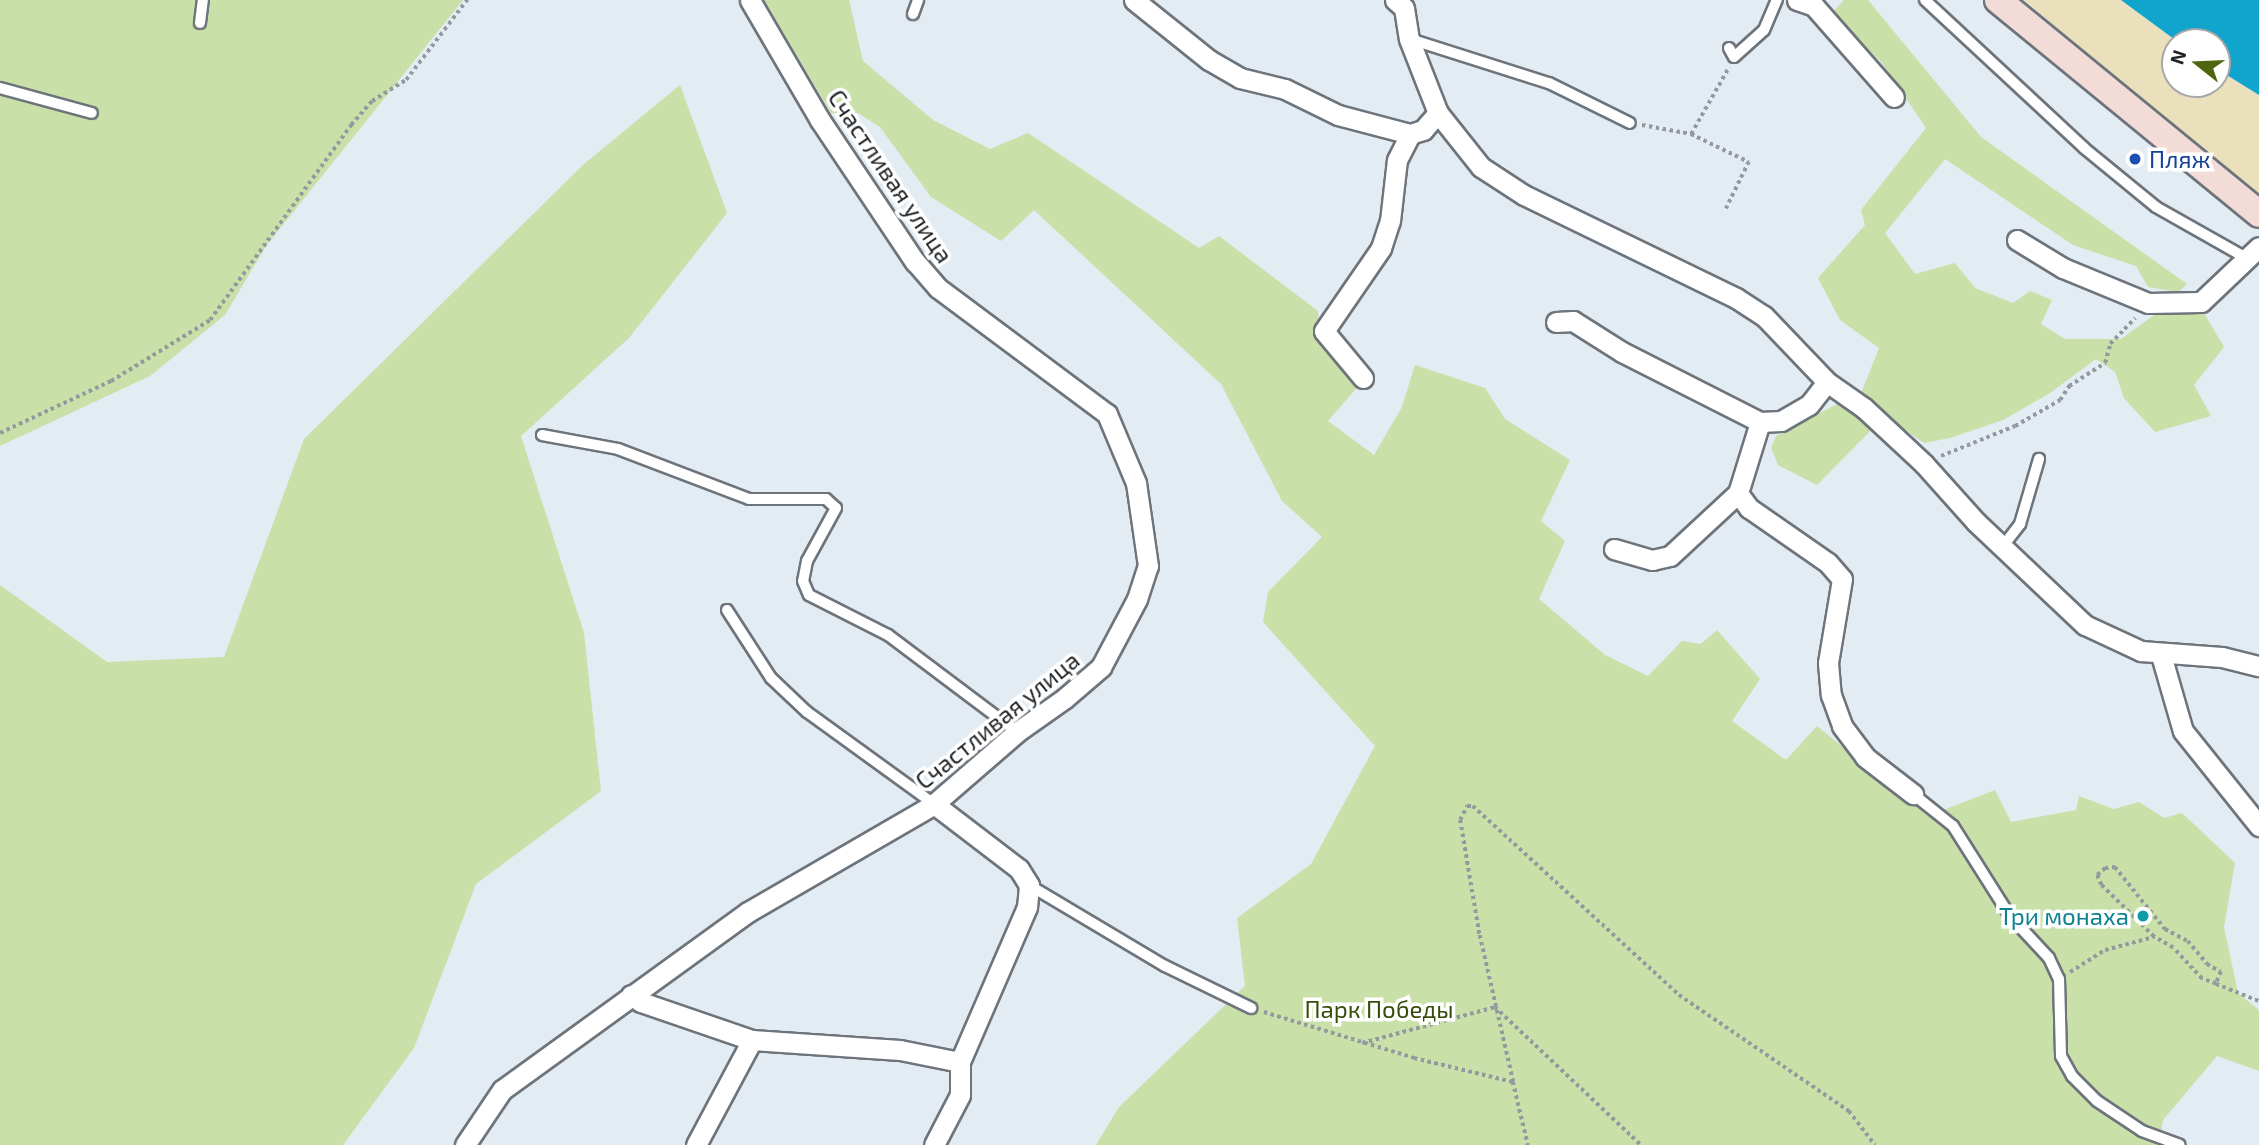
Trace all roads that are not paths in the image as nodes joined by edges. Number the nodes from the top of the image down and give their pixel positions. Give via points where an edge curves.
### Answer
1 (203, 0) edge
2 (750, 0) edge
3 (918, 0) edge
4 (1134, 0) edge
5 (1777, 0) edge
6 (1797, 0) edge
7 (1925, 0) edge
8 (1998, 0) edge
9 (1404, 3) edge
10 (913, 14) dead end
11 (200, 23) dead end
12 (1409, 39) junction
13 (1732, 52) road end
14 (0, 88) edge
15 (1894, 97) dead end
16 (92, 113) dead end
17 (1438, 113) junction
18 (1630, 123) road end
19 (1410, 134) junction
20 (2259, 214) edge
21 (2017, 240) dead end
22 (2254, 253) edge
23 (1556, 321) dead end
24 (1363, 378) dead end
25 (1827, 382) junction
26 (1760, 422) junction
27 (542, 435) dead end
28 (2039, 459) dead end
29 (1738, 494) junction
30 (2003, 546) junction
31 (1614, 549) dead end
32 (727, 610) dead end
33 (2161, 655) junction
34 (2259, 666) edge
35 (1017, 732) junction
36 (1913, 794) joint
37 (934, 804) junction
38 (2259, 826) edge
39 (1028, 885) junction
40 (631, 995) junction
41 (1251, 1008) road end
42 (752, 1041) junction
43 (960, 1062) junction
44 (465, 1145) edge
45 (696, 1145) edge
46 (934, 1145) edge
47 (2180, 1145) edge

1 - 11 lane
2 - 35 street, Счастливая улица via 820,120 915,262 939,288 1107,414 1121,441 1136,484 1148,566 1137,599 1101,667
3 - 10 lane
4 - 19 street via 1209,60 1240,78 1285,89 1338,115
5 - 13 lane via 1763,30
6 - 15 street via 1814,6
7 - 22 lane via 2084,148 2156,207
8 - 20 street
9 - 12 street
12 - 17 street
12 - 18 lane via 1549,83
14 - 16 lane
17 - 19 street via 1423,130
17 - 25 street via 1481,167 1524,195 1736,298 1764,316
19 - 24 street via 1397,160 1390,221 1381,248 1324,331
21 - 22 street via 2063,268 2148,303 2202,302
23 - 26 street via 1573,321 1622,352
25 - 26 street via 1809,405 1781,421
25 - 30 street via 1864,408
26 - 29 street
27 - 35 lane via 618,449 750,499 826,499 836,508 807,561 803,581 809,595 888,635
28 - 30 lane via 2020,524
29 - 31 street via 1670,556 1652,560
29 - 36 street via 1749,508 1828,563 1842,579 1828,663 1831,695 1842,726 1865,757
30 - 33 street via 2085,625 2141,651
32 - 37 lane via 771,678 807,712
33 - 34 street via 2222,657
33 - 38 street via 2183,731
35 - 37 street, Счастливая улица
36 - 47 lane via 1953,826 1975,854 2004,907 2049,958 2060,979 2061,1056 2072,1076 2097,1101 2142,1131
37 - 39 street via 1019,869
37 - 40 street, Счастливая улица via 748,912
39 - 41 lane via 1165,965
39 - 43 street via 1027,907
40 - 42 street
40 - 44 street, Счастливая улица via 502,1090
42 - 43 street via 900,1051
42 - 45 street
43 - 46 street via 960,1095

